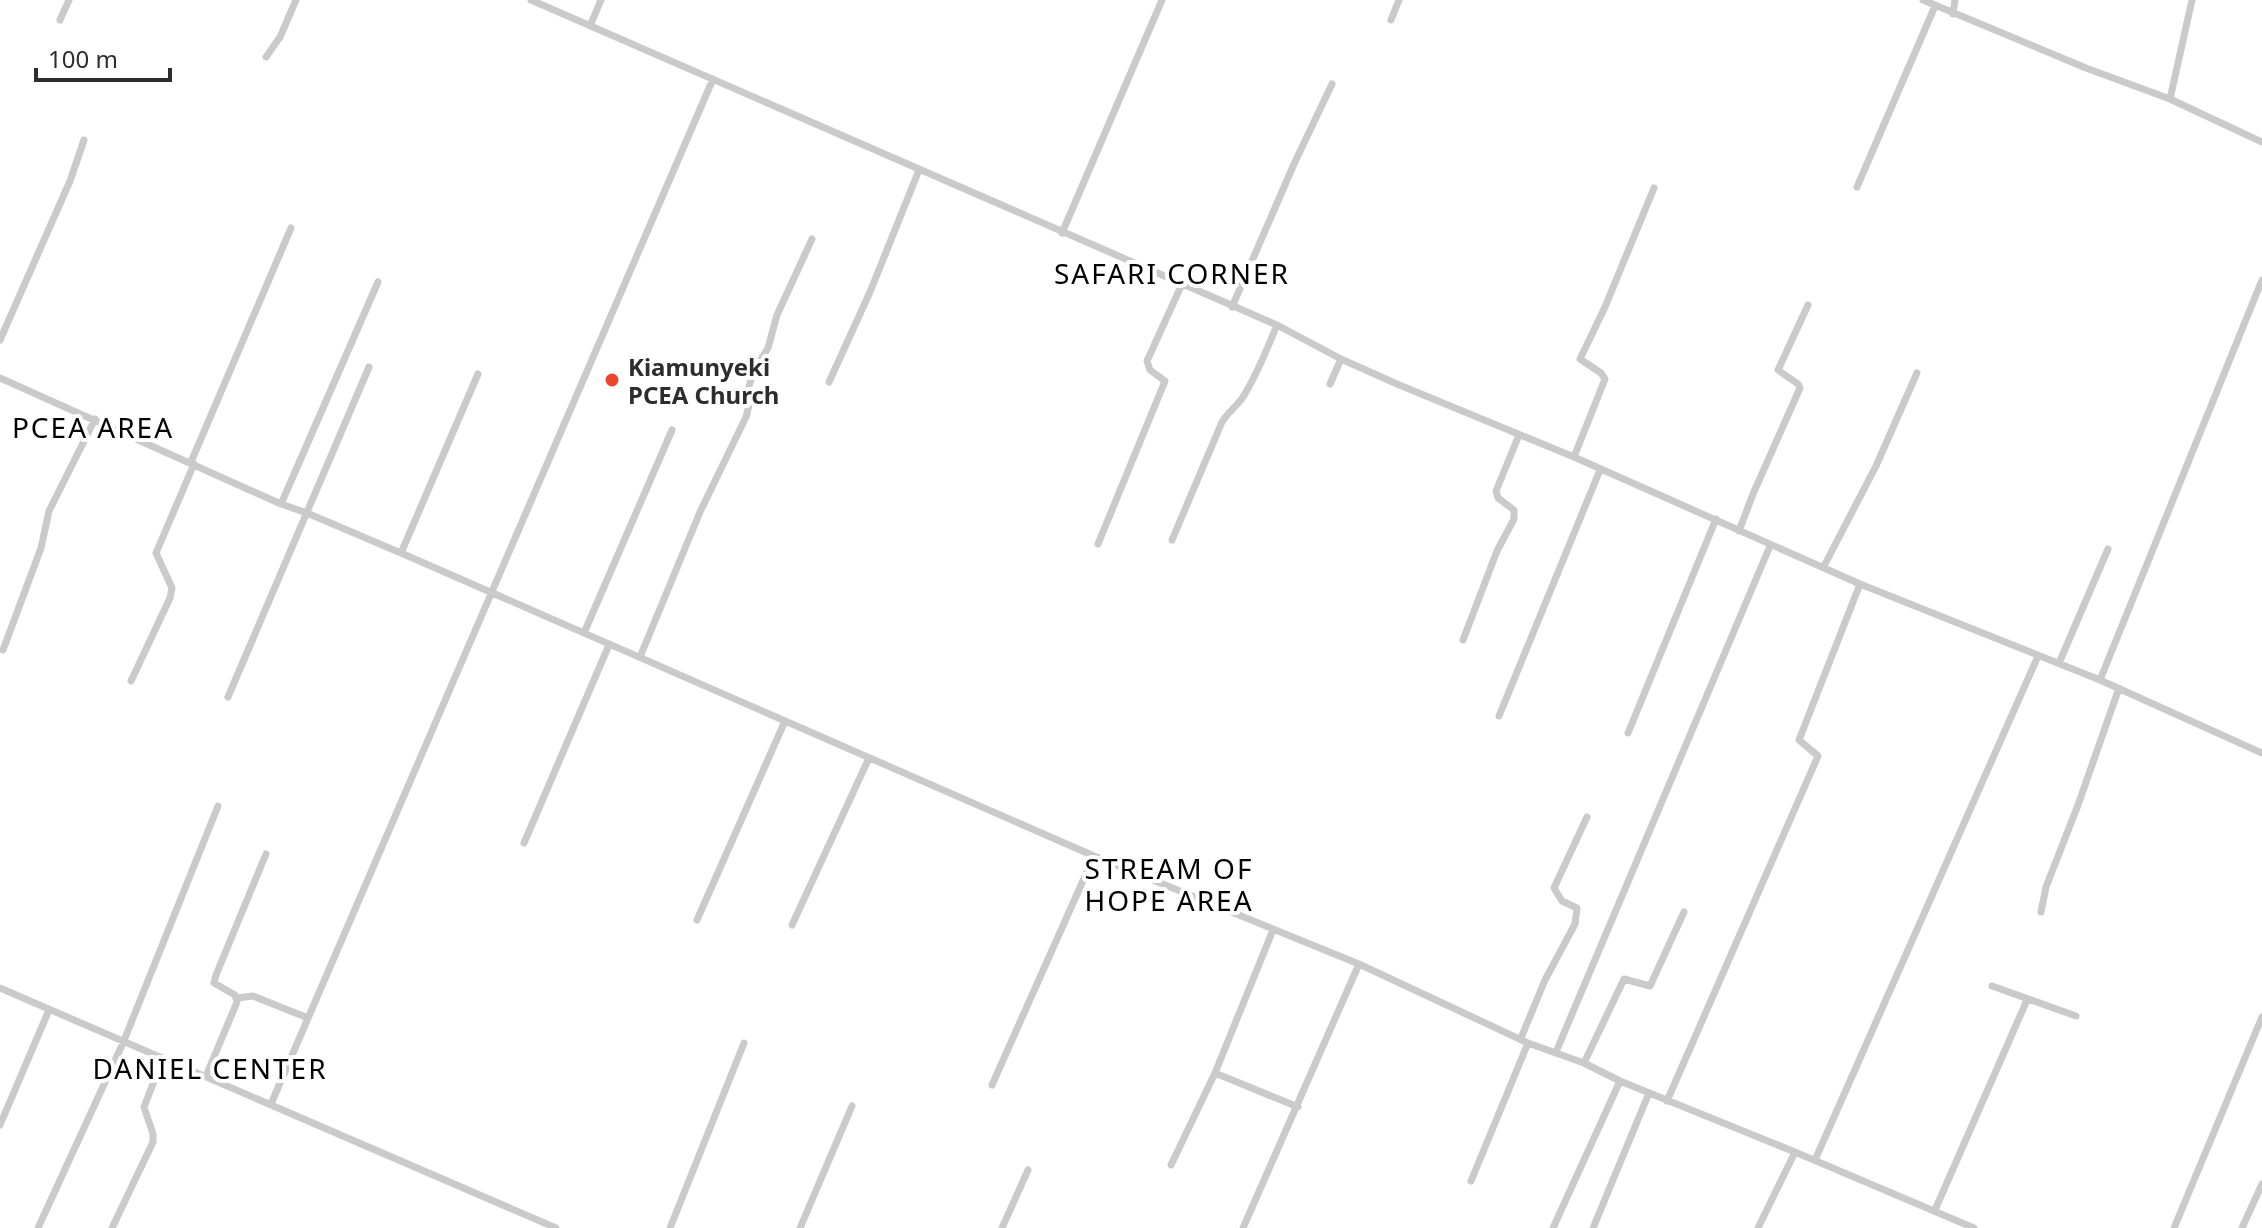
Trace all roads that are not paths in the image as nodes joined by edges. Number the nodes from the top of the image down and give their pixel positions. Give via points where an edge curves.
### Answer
1 (69, 0) edge
2 (296, 0) edge
3 (531, 0) edge
4 (601, 0) edge
5 (1162, 0) edge
6 (1399, 0) edge
7 (1923, 0) edge
8 (1955, 0) edge
9 (2192, 0) edge
10 (1935, 6) junction
11 (1953, 14) junction
12 (60, 20) dead end
13 (1391, 20) dead end
14 (590, 26) junction
15 (266, 57) dead end
16 (713, 79) junction
17 (1332, 84) dead end
18 (2170, 99) junction
19 (84, 140) dead end
20 (2262, 142) edge
21 (919, 170) junction
22 (1857, 187) dead end
23 (1654, 188) dead end
24 (291, 228) dead end
25 (1062, 233) junction
26 (812, 239) dead end
27 (2262, 280) edge
28 (378, 282) dead end
29 (1182, 284) junction
30 (1808, 305) dead end
31 (1232, 307) junction
32 (1277, 325) junction
33 (0, 340) edge
34 (1341, 359) junction
35 (369, 367) dead end
36 (1917, 373) dead end
37 (478, 374) dead end
38 (0, 378) edge
39 (829, 382) dead end
40 (1330, 384) dead end
41 (95, 419) junction
42 (672, 430) dead end
43 (1519, 435) junction
44 (1574, 457) junction
45 (193, 463) junction
46 (1600, 470) junction
47 (281, 504) junction
48 (307, 513) junction
49 (1716, 519) junction
50 (1739, 531) junction
51 (1172, 540) dead end
52 (1098, 544) dead end
53 (1770, 546) junction
54 (2108, 549) dead end
55 (401, 553) junction
56 (1824, 566) junction
57 (1860, 584) junction
58 (491, 592) junction
59 (584, 633) junction
60 (1463, 640) dead end
61 (609, 645) junction
62 (3, 650) dead end
63 (2038, 656) junction
64 (640, 657) junction
65 (2059, 663) junction
66 (2100, 680) junction
67 (131, 681) dead end
68 (2119, 688) junction
69 (228, 697) dead end
70 (1499, 716) dead end
71 (785, 721) junction
72 (1628, 733) dead end
73 (2262, 753) edge
74 (869, 758) junction
75 (218, 806) dead end
76 (1587, 817) dead end
77 (524, 843) dead end
78 (266, 854) dead end
79 (1094, 856) junction
80 (1684, 912) dead end
81 (2041, 912) dead end
82 (697, 920) dead end
83 (792, 925) dead end
84 (1273, 930) junction
85 (1359, 964) junction
86 (1992, 986) dead end
87 (0, 988) edge
88 (237, 998) junction
89 (2027, 1000) junction
90 (49, 1010) junction
91 (2076, 1016) dead end
92 (2262, 1017) edge
93 (308, 1018) junction
94 (1525, 1040) junction
95 (123, 1043) junction
96 (744, 1043) dead end
97 (1556, 1052) junction
98 (163, 1058) junction
99 (1584, 1063) junction
100 (1215, 1073) junction
101 (206, 1076) junction
102 (1620, 1081) junction
103 (992, 1085) dead end
104 (1649, 1093) junction
105 (1667, 1101) junction
106 (271, 1104) junction
107 (852, 1106) dead end
108 (1298, 1107) junction
109 (0, 1125) edge
110 (1795, 1152) junction
111 (1815, 1160) junction
112 (1171, 1165) dead end
113 (1028, 1170) dead end
114 (1471, 1181) dead end
115 (2262, 1184) edge
116 (1935, 1210) junction
117 (38, 1228) edge
118 (112, 1228) edge
119 (556, 1228) edge
120 (670, 1228) edge
121 (800, 1228) edge
122 (1002, 1228) edge
123 (1243, 1228) edge
124 (1553, 1228) edge
125 (1593, 1228) edge
126 (1758, 1228) edge
127 (1974, 1228) edge
128 (2174, 1228) edge
129 (2242, 1228) edge

1 - 12 street
2 - 15 street
3 - 14 street
4 - 14 street
5 - 25 street
6 - 13 street
7 - 10 street
8 - 11 street
9 - 18 street
10 - 11 street
10 - 22 street
11 - 18 street
14 - 16 street
16 - 21 street
16 - 58 street
17 - 31 street
18 - 20 street
19 - 33 street
21 - 25 street
21 - 39 street
23 - 44 street via 1580,359 1605,379
24 - 45 street
25 - 29 street
26 - 64 street via 754,371 746,417
27 - 66 street
28 - 47 street
29 - 31 street
29 - 52 street via 1147,361 1165,381
30 - 50 street via 1778,370 1800,388
31 - 32 street
32 - 34 street
32 - 51 street via 1254,377 1222,422
34 - 40 street
34 - 43 street
35 - 48 street
36 - 56 street
37 - 55 street
38 - 41 street
41 - 45 street
41 - 62 street via 49,511 41,548
42 - 59 street
43 - 44 street
43 - 60 street via 1496,491 1514,510 1514,519
44 - 46 street
45 - 47 street
45 - 67 street via 156,553 172,588 170,598
46 - 49 street
46 - 70 street
47 - 48 street
48 - 55 street
48 - 69 street
49 - 50 street
49 - 72 street
50 - 53 street
53 - 56 street
53 - 97 street
54 - 65 street
55 - 58 street
56 - 57 street
57 - 63 street
57 - 105 street via 1799,740 1818,756
58 - 59 street
58 - 93 street
59 - 61 street
61 - 64 street
61 - 77 street
63 - 65 street
63 - 111 street
64 - 71 street
65 - 66 street
66 - 68 street
68 - 73 street
68 - 81 street
71 - 74 street
71 - 82 street
74 - 79 street
74 - 83 street
75 - 95 street
76 - 94 street via 1554,888 1562,901 1577,908 1575,924 1545,980
78 - 88 street via 214,983
79 - 84 street
79 - 103 street
80 - 99 street via 1650,986 1627,978 1621,984
84 - 85 street
84 - 100 street
85 - 94 street
85 - 108 street
86 - 89 street
87 - 90 street
88 - 93 street via 253,996
88 - 101 street
89 - 91 street
89 - 116 street
90 - 95 street
90 - 109 street
92 - 128 street
93 - 106 street
94 - 97 street
94 - 114 street
95 - 98 street
95 - 117 street
96 - 120 street
97 - 99 street
98 - 101 street
98 - 118 street via 144,1107 153,1142
99 - 102 street
100 - 108 street
100 - 112 street
101 - 106 street
102 - 104 street
102 - 124 street
104 - 105 street
104 - 125 street
105 - 110 street
106 - 119 street
107 - 121 street
108 - 123 street
110 - 111 street
110 - 126 street
111 - 116 street
113 - 122 street
115 - 129 street
116 - 127 street

